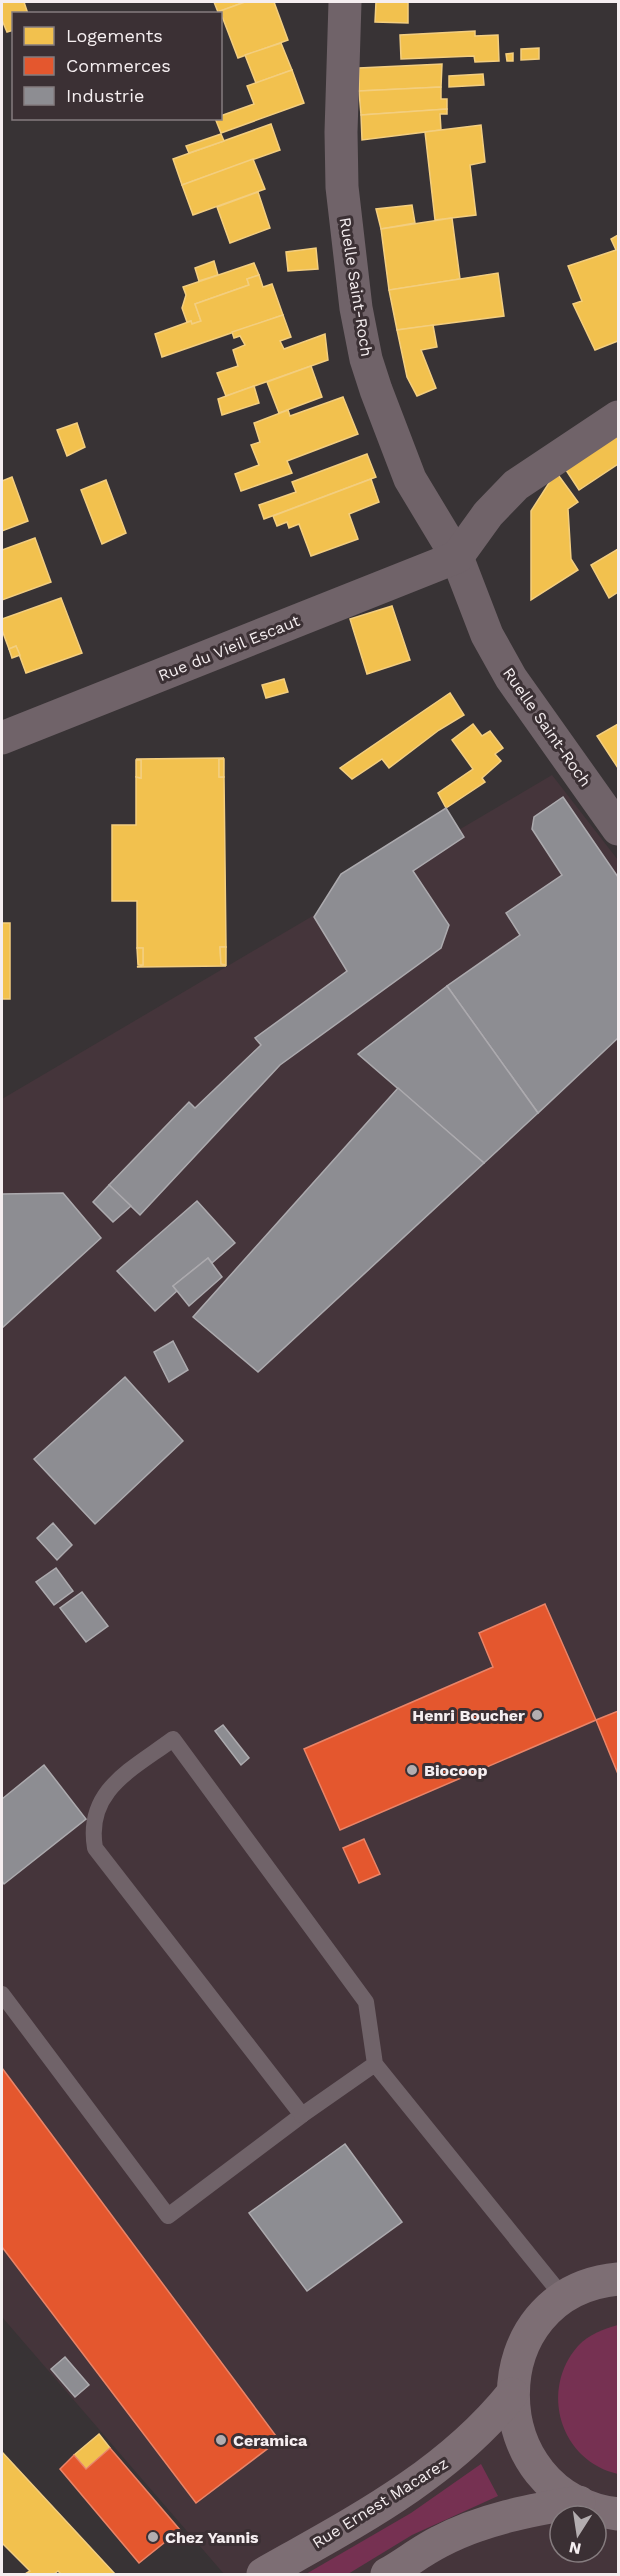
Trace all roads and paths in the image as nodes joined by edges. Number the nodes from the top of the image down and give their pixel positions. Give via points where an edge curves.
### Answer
1 (345, 2) edge
2 (618, 417) edge
3 (457, 557) junction
4 (2, 738) edge
5 (618, 829) edge
6 (2, 1994) edge
7 (375, 2064) junction
8 (302, 2115) junction
9 (618, 2279) edge
10 (564, 2298) junction
11 (512, 2394) junction
12 (587, 2504) edge
13 (548, 2515) edge
14 (263, 2574) edge
15 (387, 2574) edge

1 - 3 street, Ruelle Saint-Roch via 342,187 360,332 376,390 410,479
2 - 3 street via 516,485 488,514
3 - 4 street, Rue du Vieil Escaut
3 - 5 street, Ruelle Saint-Roch via 487,635 511,678
6 - 8 lane via 168,2216
7 - 8 lane
7 - 8 lane via 366,2002 173,1739 114,1782 103,1796 94,1820 95,1848
7 - 10 lane
9 - 10 main road via 588,2286
10 - 11 main road via 545,2314 526,2340 515,2370
11 - 12 main road via 516,2427 530,2458 556,2488
11 - 14 main road, Rue Ernest Macarez via 473,2439 431,2473
13 - 15 main road via 503,2516 480,2524 439,2542

